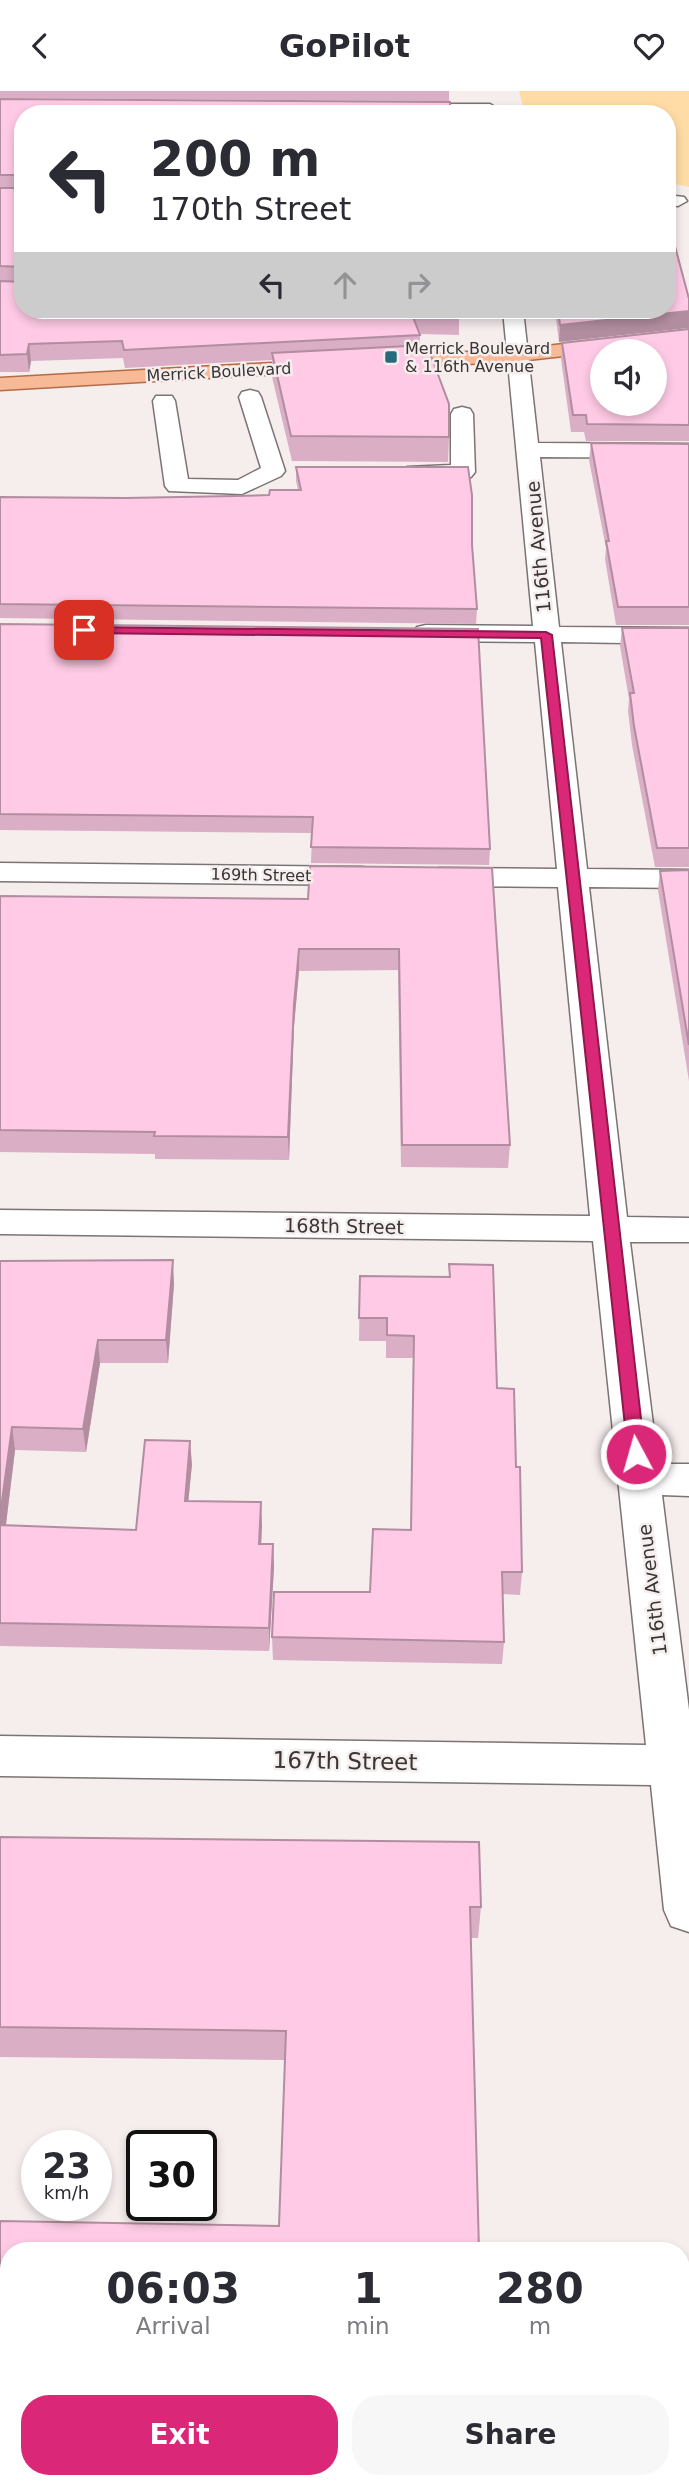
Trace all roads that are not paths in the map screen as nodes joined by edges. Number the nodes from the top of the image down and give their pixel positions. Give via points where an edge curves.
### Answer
1 (514, 319) edge
2 (689, 336) edge
3 (518, 375) junction
4 (68, 381) junction
5 (0, 384) edge
6 (277, 395) edge
7 (250, 397) junction
8 (226, 398) dead end
9 (189, 400) dead end
10 (164, 401) junction
11 (139, 403) dead end
12 (77, 406) dead end
13 (462, 414) dead end
14 (528, 450) junction
15 (689, 451) edge
16 (273, 471) junction
17 (300, 471) edge
18 (395, 472) edge
19 (406, 633) edge
20 (546, 635) junction
21 (689, 636) edge
22 (0, 872) edge
23 (573, 878) junction
24 (689, 879) edge
25 (0, 1222) edge
26 (610, 1229) junction
27 (689, 1230) edge
28 (639, 1479) junction
29 (689, 1481) edge
30 (0, 1756) edge
31 (681, 1766) edge
32 (689, 1910) edge

1 - 3 street, 116th Avenue
2 - 3 main road, Merrick Boulevard
3 - 4 main road, Merrick Boulevard via 351,365
3 - 14 street, 116th Avenue
4 - 5 main road, Merrick Boulevard
4 - 12 main road
6 - 7 main road, Merrick Boulevard
7 - 8 main road, Merrick Boulevard
7 - 16 street
9 - 10 main road, Merrick Boulevard
10 - 11 main road, Merrick Boulevard
10 - 16 street via 177,486 242,487
13 - 18 street via 463,472
14 - 15 street
14 - 20 street, 116th Avenue
16 - 17 street
19 - 20 street
20 - 21 street
20 - 23 street, 116th Avenue
22 - 23 street, 169th Street
23 - 24 street, 169th Street
23 - 26 street, 116th Avenue
25 - 26 street, 168th Street
26 - 27 street, 168th Street
26 - 28 street, 116th Avenue
28 - 29 street
28 - 31 street, 116th Avenue
30 - 31 street, 167th Street
31 - 32 street, 116th Avenue

